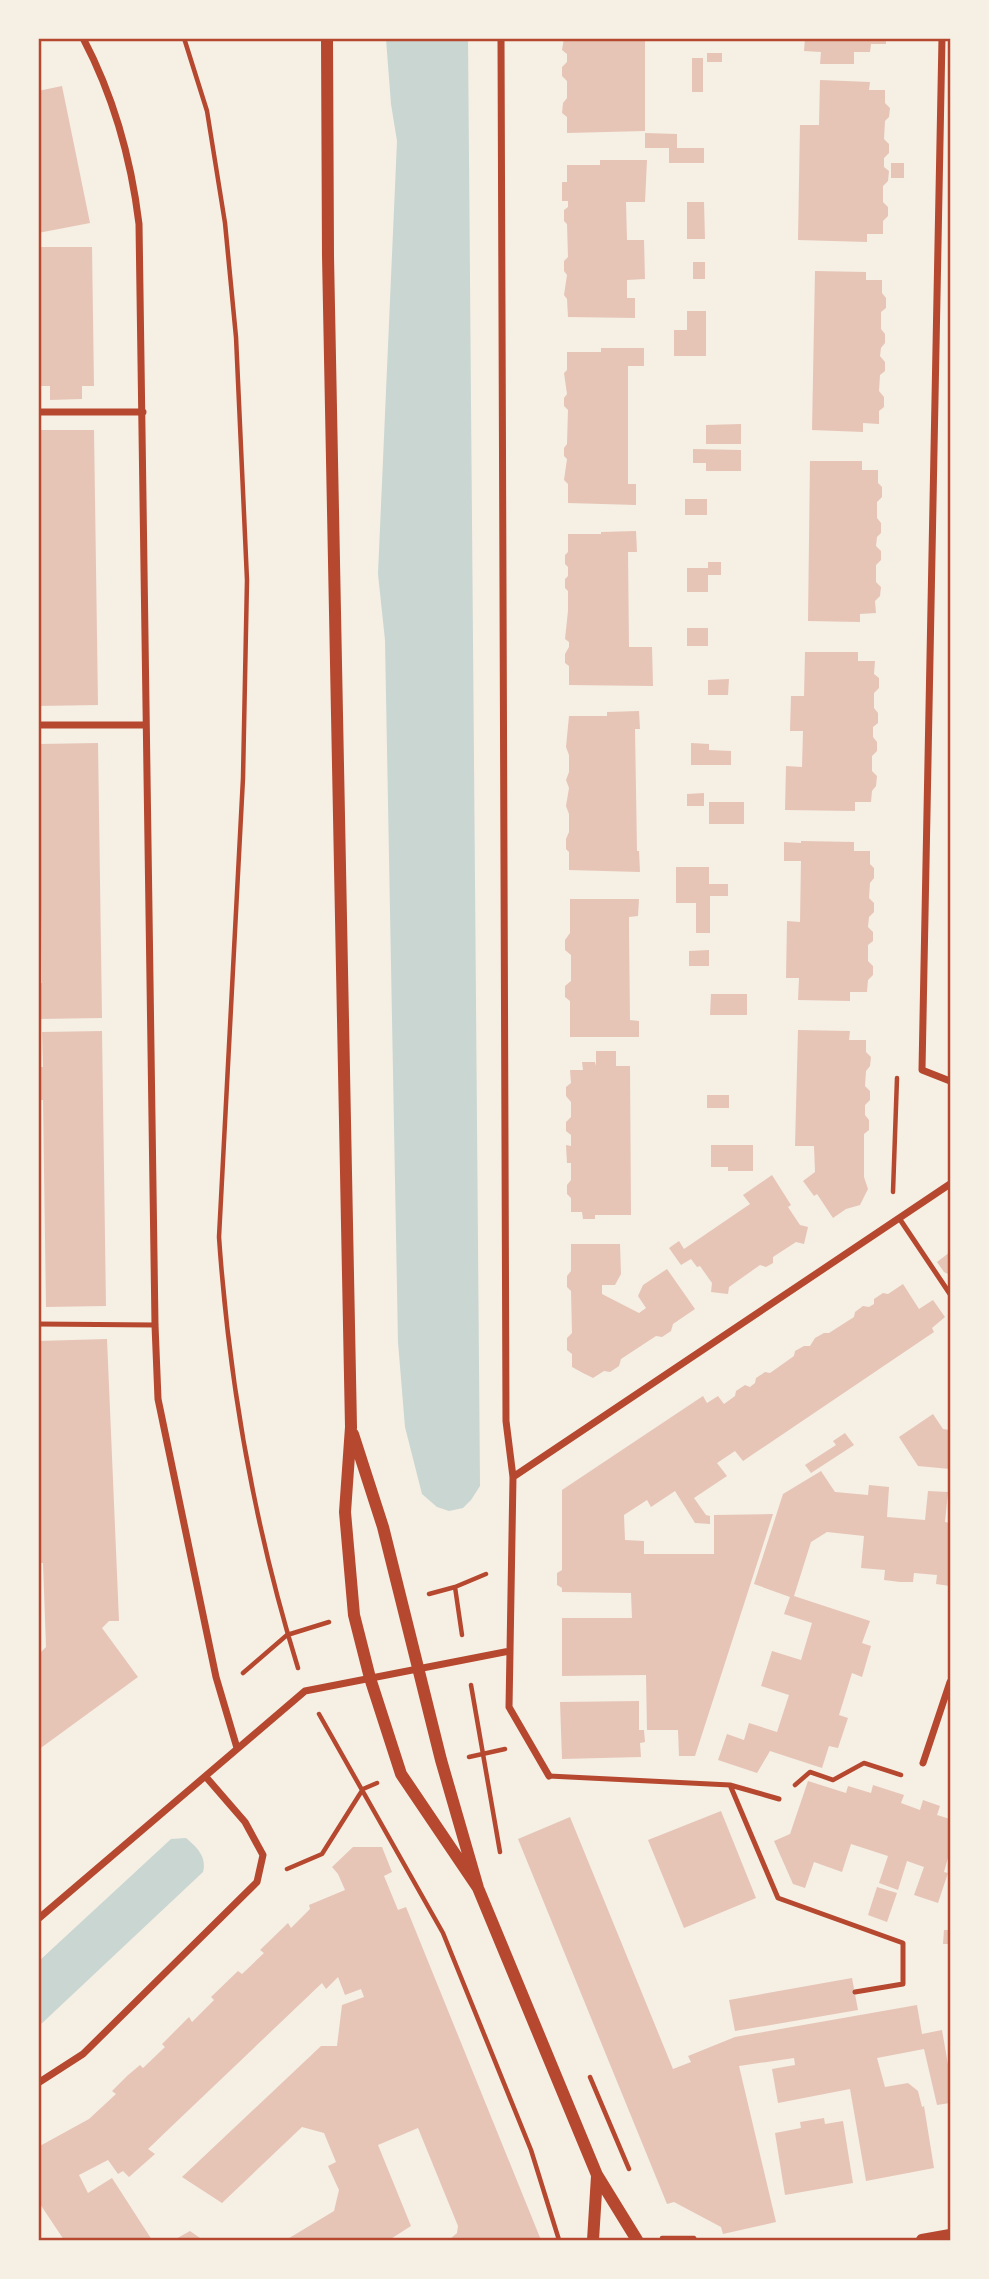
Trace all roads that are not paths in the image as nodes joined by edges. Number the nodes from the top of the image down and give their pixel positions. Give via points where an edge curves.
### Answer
1 (83, 38) edge
2 (327, 38) edge
3 (501, 38) edge
4 (942, 38) edge
5 (38, 412) edge
6 (143, 412) junction
7 (38, 725) edge
8 (146, 725) junction
9 (950, 1081) edge
10 (950, 1184) edge
11 (900, 1218) junction
12 (950, 1294) edge
13 (38, 1324) edge
14 (155, 1325) junction
15 (351, 1427) junction
16 (513, 1477) junction
17 (510, 1651) junction
18 (418, 1669) junction
19 (370, 1678) junction
20 (950, 1682) edge
21 (237, 1748) junction
22 (923, 1763) road end
23 (549, 1776) joint
24 (206, 1777) junction
25 (730, 1785) junction
26 (779, 1799) road end
27 (478, 1888) junction
28 (38, 1919) edge
29 (855, 1992) dead end
30 (38, 2083) edge
31 (597, 2175) junction
32 (950, 2235) edge
33 (593, 2241) edge
34 (637, 2241) edge
35 (922, 2241) edge

1 - 6 street via 104,79 134,183
2 - 15 street
3 - 16 street via 506,1421
4 - 9 street via 922,1070
5 - 6 street
6 - 8 street
7 - 8 street
8 - 14 street
10 - 11 street
11 - 12 lane
11 - 16 street
13 - 14 lane
14 - 21 street via 158,1399 216,1677
15 - 18 street via 383,1527
15 - 19 street via 345,1512 354,1615
16 - 17 street
17 - 18 street
17 - 23 street via 509,1707
18 - 19 street
18 - 27 street
19 - 21 street via 305,1691
19 - 27 street via 401,1774
20 - 22 street
21 - 24 street
23 - 25 lane
24 - 28 street
24 - 30 street via 245,1822 263,1855 257,1882 83,2054
25 - 26 lane
25 - 29 lane via 778,1898 903,1943 903,1984
27 - 31 street
31 - 33 street
31 - 34 street
32 - 35 street

